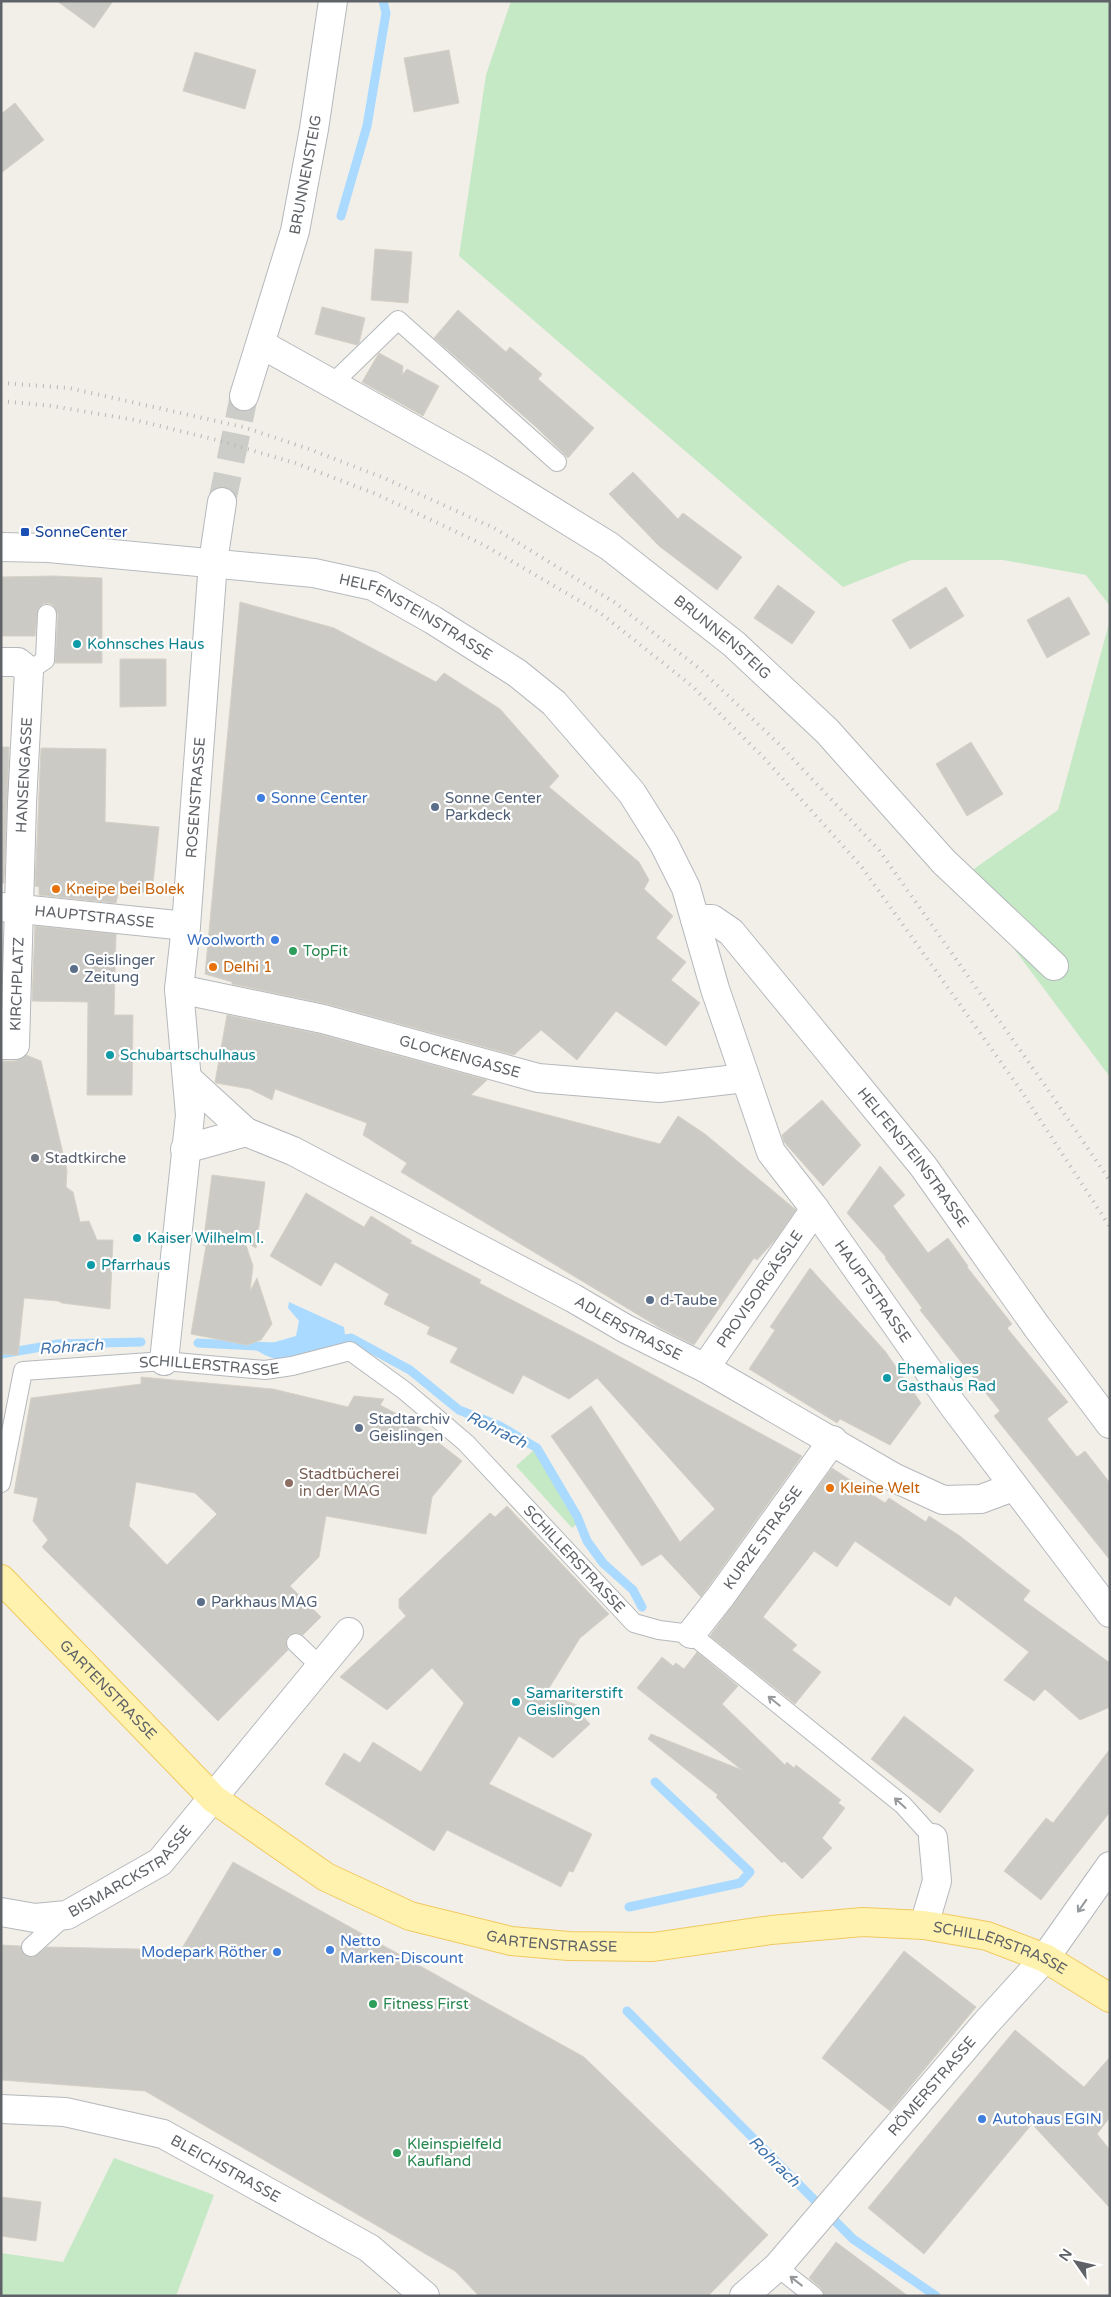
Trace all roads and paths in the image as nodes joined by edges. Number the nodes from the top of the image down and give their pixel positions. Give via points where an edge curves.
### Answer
1 (333, 1) edge
2 (261, 344) junction
3 (332, 384) junction
4 (244, 396) tunnel mouth
5 (557, 462) dead end
6 (222, 502) tunnel mouth
7 (1, 547) edge
8 (213, 562) junction
9 (47, 614) dead end
10 (1, 662) edge
11 (29, 671) junction
12 (10, 908) edge
13 (695, 919) junction
14 (186, 926) junction
15 (1054, 966) dead end
16 (179, 989) junction
17 (1, 1045) edge
18 (187, 1078) junction
19 (745, 1078) junction
20 (246, 1132) junction
21 (185, 1150) junction
22 (815, 1209) junction
23 (164, 1361) junction
24 (705, 1368) junction
25 (1110, 1424) edge
26 (833, 1440) junction
27 (1, 1483) edge
28 (1013, 1487) junction
29 (1, 1579) edge
30 (1110, 1613) edge
31 (349, 1632) dead end
32 (691, 1634) junction
33 (296, 1643) dead end
34 (321, 1667) junction
35 (214, 1799) junction
36 (933, 1838) joint
37 (1110, 1866) edge
38 (1, 1912) edge
39 (67, 1915) junction
40 (924, 1925) junction
41 (31, 1947) dead end
42 (1045, 1958) junction
43 (1110, 1998) edge
44 (1, 2109) edge
45 (777, 2267) junction
46 (425, 2296) edge
47 (744, 2296) edge
48 (814, 2296) edge

1 - 2 street, BRUNNENSTEIG via 295,231
2 - 3 street, BRUNNENSTEIG
2 - 4 street, BRUNNENSTEIG
3 - 5 lane via 398,320
3 - 15 street, BRUNNENSTEIG via 476,464 609,546 734,644 827,731 944,862
6 - 8 street
7 - 8 street, HELFENSTEINSTRASSE
8 - 13 street, HELFENSTEINSTRASSE via 314,573 373,586 517,673 554,703 632,793 669,852 686,888
8 - 14 street, ROSENSTRASSE
9 - 11 lane via 45,660
10 - 11 street via 18,662
11 - 12 street, HANSENGASSE via 22,803
12 - 14 street, HAUPTSTRASSE
12 - 17 street, KIRCHPLATZ via 16,1004 15,1046
13 - 19 street, HELFENSTEINSTRASSE
13 - 25 street, HELFENSTEINSTRASSE via 712,919 731,932 756,962 923,1166
14 - 16 street, ROSENSTRASSE
16 - 18 street, ROSENSTRASSE
16 - 19 street, GLOCKENGASSE via 323,1020 538,1078 659,1088
18 - 20 street, ADLERSTRASSE
18 - 21 street, ROSENSTRASSE via 190,1114
19 - 22 street, HAUPTSTRASSE via 771,1152
20 - 21 street
20 - 24 street, ADLERSTRASSE via 310,1160
21 - 23 street, ROSENSTRASSE
22 - 24 street, PROVISORGÄSSLE
22 - 28 street, HAUPTSTRASSE
23 - 27 lane, SCHILLERSTRASSE via 22,1371
23 - 32 lane, SCHILLERSTRASSE via 265,1370 350,1351 466,1443 634,1623
24 - 26 street, ADLERSTRASSE
26 - 28 street, ADLERSTRASSE via 895,1478 943,1500 981,1499
26 - 32 street, KURZE STRASSE
28 - 30 street, HAUPTSTRASSE
29 - 35 main road, GARTENSTRASSE
31 - 34 street
36 -> 32 lane, SCHILLERSTRASSE via 903,1805
33 - 34 lane
34 - 35 street
35 - 39 street, BISMARCKSTRASSE via 160,1862
35 - 40 main road, GARTENSTRASSE via 326,1877 410,1916 511,1941 569,1946 653,1947 770,1930 863,1922
36 - 40 street, SCHILLERSTRASSE via 937,1881
37 -> 42 street, RÖMERSTRASSE
38 - 39 street, BISMARCKSTRASSE via 35,1918
39 - 41 lane
40 - 42 main road, SCHILLERSTRASSE via 987,1936
42 - 43 main road, SCHILLERSTRASSE
42 - 45 street, RÖMERSTRASSE
44 - 46 street, BLEICHSTRASSE via 65,2112 163,2134 369,2248
45 - 47 street, RÖMERSTRASSE
48 -> 45 lane

